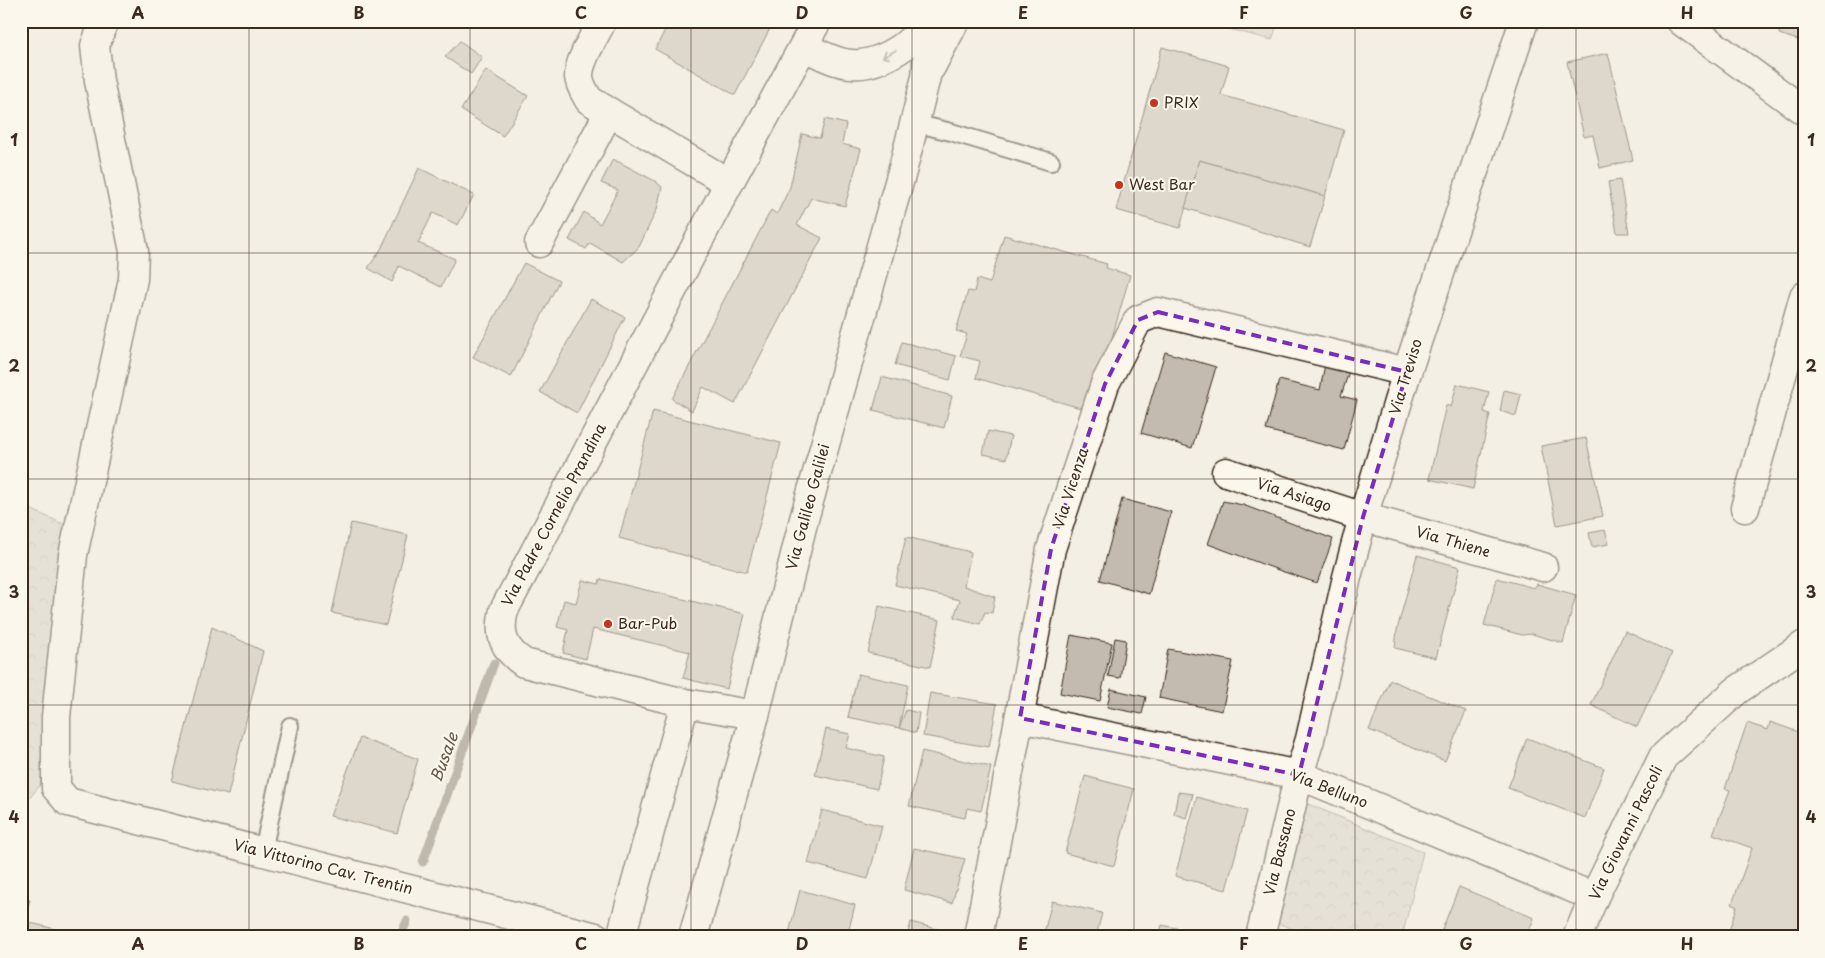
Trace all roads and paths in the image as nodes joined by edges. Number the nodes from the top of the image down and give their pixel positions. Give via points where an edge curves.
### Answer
1 (104, 21) edge
2 (602, 21) edge
3 (817, 21) edge
4 (924, 21) edge
5 (930, 21) edge
6 (955, 21) edge
7 (1524, 21) edge
8 (1681, 21) edge
9 (804, 47) junction
10 (926, 77) junction
11 (1804, 111) edge
12 (609, 112) junction
13 (914, 123) junction
14 (1051, 162) dead end
15 (728, 182) junction
16 (538, 243) dead end
17 (1804, 296) edge
18 (1406, 372) junction
19 (1226, 472) dead end
20 (1746, 508) dead end
21 (1363, 517) junction
22 (1543, 567) dead end
23 (1804, 645) edge
24 (685, 703) junction
25 (755, 715) junction
26 (1020, 718) junction
27 (290, 726) dead end
28 (1310, 739) joint
29 (1299, 775) junction
30 (263, 852) junction
31 (1594, 897) junction
32 (596, 937) edge
33 (622, 937) edge
34 (693, 937) edge
35 (978, 937) edge
36 (1260, 937) edge
37 (1577, 937) edge

1 - 30 street, Via Vittorino Cav. Trentin via 95,46 98,82 134,251 134,279 72,555 56,717 56,788 68,802
2 - 12 street via 580,66 579,77 589,100
3 - 9 street, Via Padre Cornelio Prandina
4 -> 9 street via 911,40 872,62 851,64
5 - 10 street, Via Galileo Galilei
6 - 10 street, Via Galileo Galilei
7 - 18 street, Via Treviso
8 - 11 street
9 - 15 street, Via Padre Cornelio Prandina
10 - 13 street, Via Galileo Galilei
12 - 15 street
12 - 16 street
13 - 14 lane
13 - 25 street, Via Galileo Galilei via 804,519
15 - 24 street, Via Padre Cornelio Prandina via 504,610 501,631 508,649 524,663
17 - 20 street
18 - 21 street, Via Treviso
18 - 26 street, Via Vicenza via 1158,312 1138,320 1105,384 1051,549
19 - 21 street, Via Asiago
21 - 22 street, Via Thiene
21 - 28 street, Via Treviso
23 - 31 street, Via Giovanni Pascoli via 1736,691 1663,757
24 - 25 street, Via Padre Cornelio Prandina
24 - 33 street
25 - 34 street, Via Galileo Galilei
26 - 29 street, Via Belluno
26 - 35 street, Via Vicenza
27 - 30 lane
28 - 29 street, Via Bassano
29 - 31 street, Via Belluno
29 - 36 street, Via Bassano
30 - 32 street, Via Vittorino Cav. Trentin
31 - 37 street, Via Giovanni Pascoli

